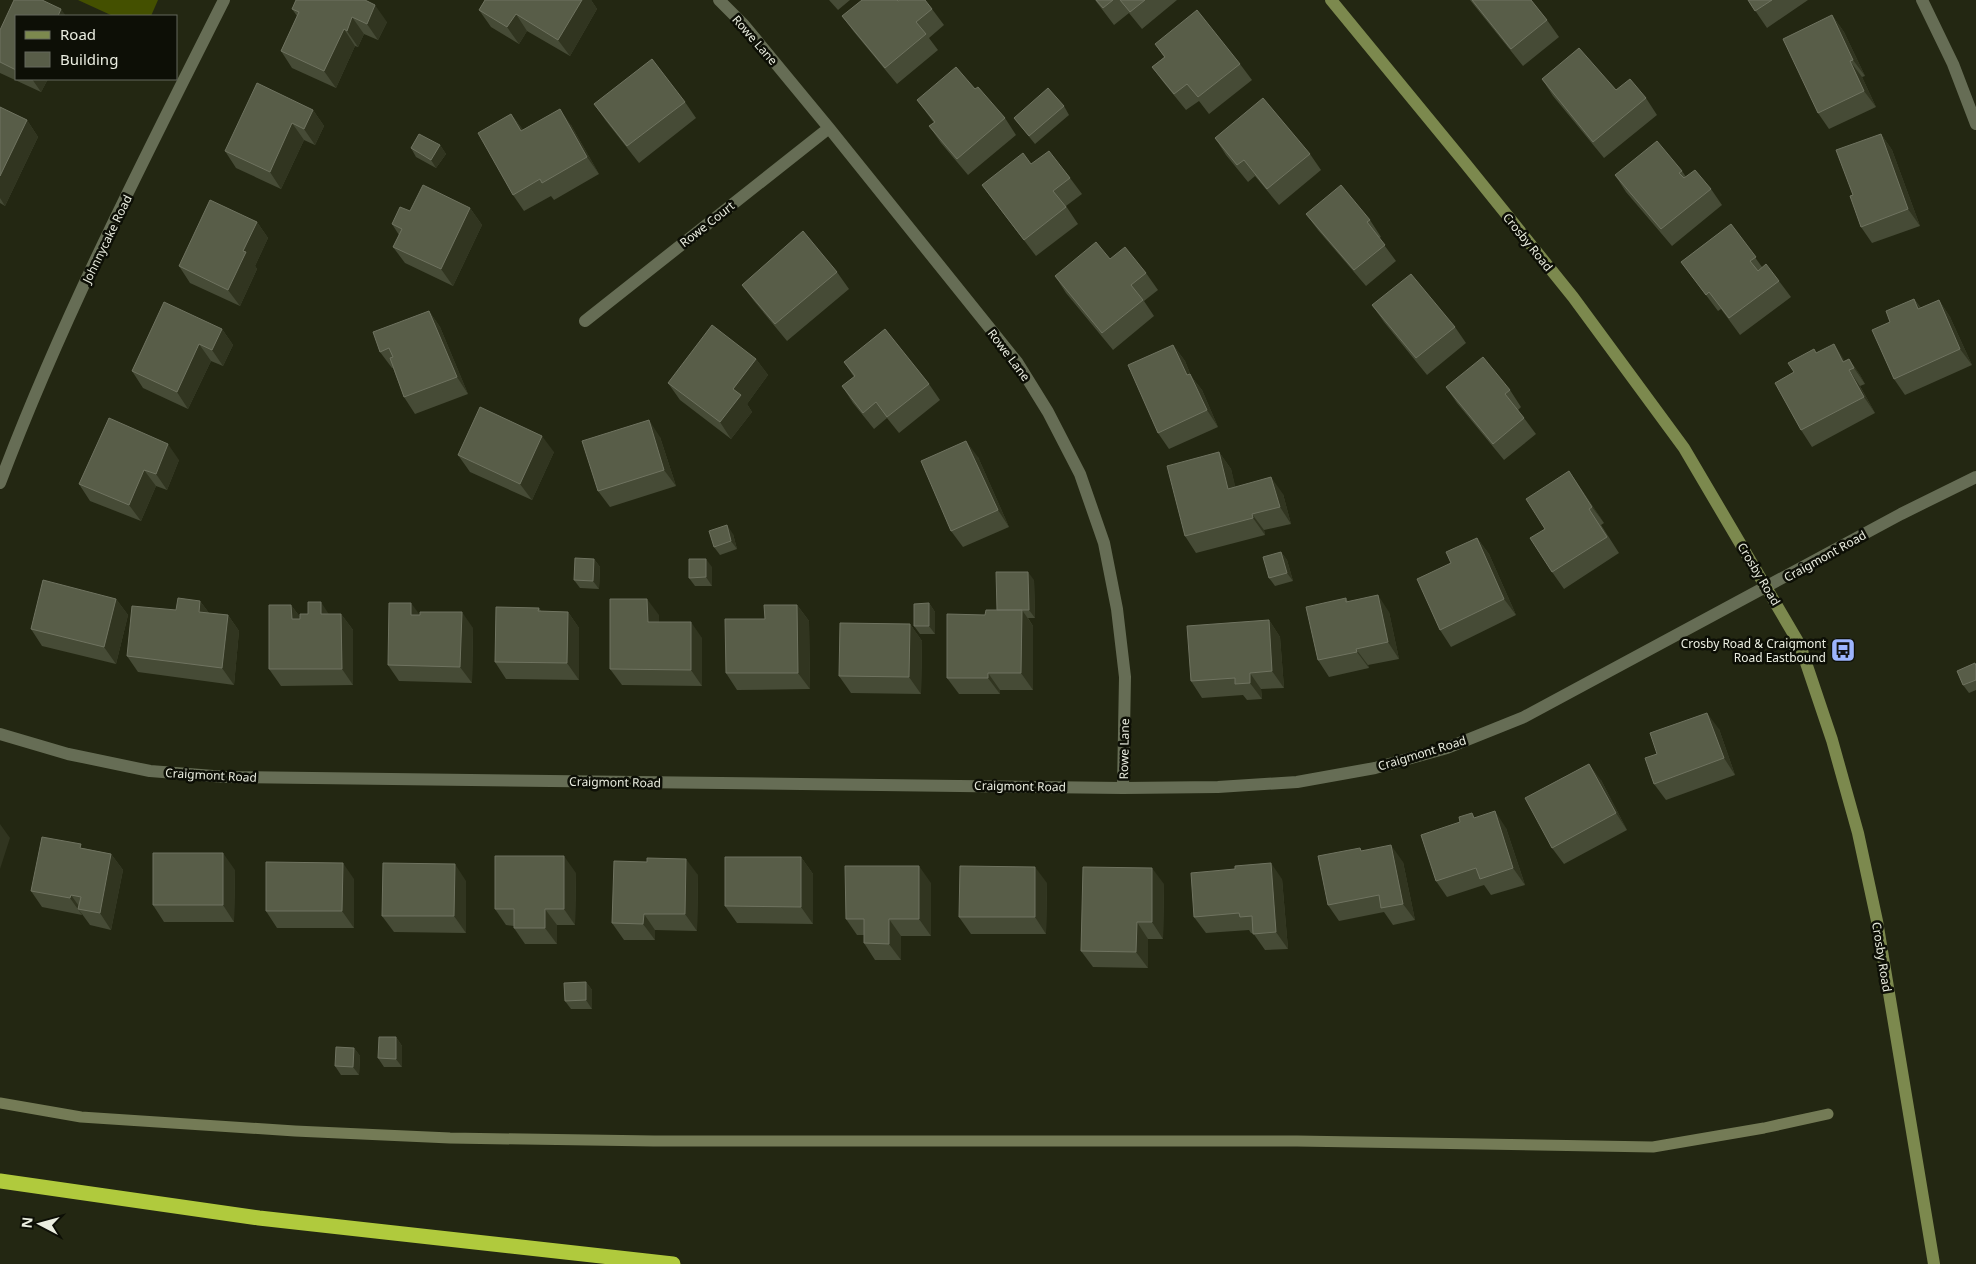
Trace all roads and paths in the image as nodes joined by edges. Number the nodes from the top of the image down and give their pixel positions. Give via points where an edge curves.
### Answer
1 (224, 0) edge
2 (719, 0) edge
3 (1331, 0) edge
4 (1922, 0) edge
5 (1976, 124) edge
6 (829, 128) junction
7 (585, 321) dead end
8 (1976, 477) edge
9 (0, 483) edge
10 (1768, 588) junction
11 (0, 734) edge
12 (1123, 788) junction
13 (0, 1182) edge
14 (673, 1264) edge
15 (1934, 1264) edge

1 - 9 street, Johnnycake Road via 81,292
2 - 6 street, Rowe Lane via 744,25
3 - 10 main road, Crosby Road via 1591,320 1684,448
4 - 5 street via 1953,64
6 - 7 street, Rowe Court
6 - 12 street, Rowe Lane via 1017,362 1048,412 1080,474 1104,543 1117,610 1125,677
8 - 10 street, Craigmont Road via 1901,514
10 - 12 street, Craigmont Road via 1524,717 1447,748 1375,768 1297,782
10 - 15 main road, Crosby Road via 1800,645 1832,740 1855,824 1877,921
11 - 12 street, Craigmont Road via 68,754 150,771 226,777
13 - 14 highway via 259,1218

